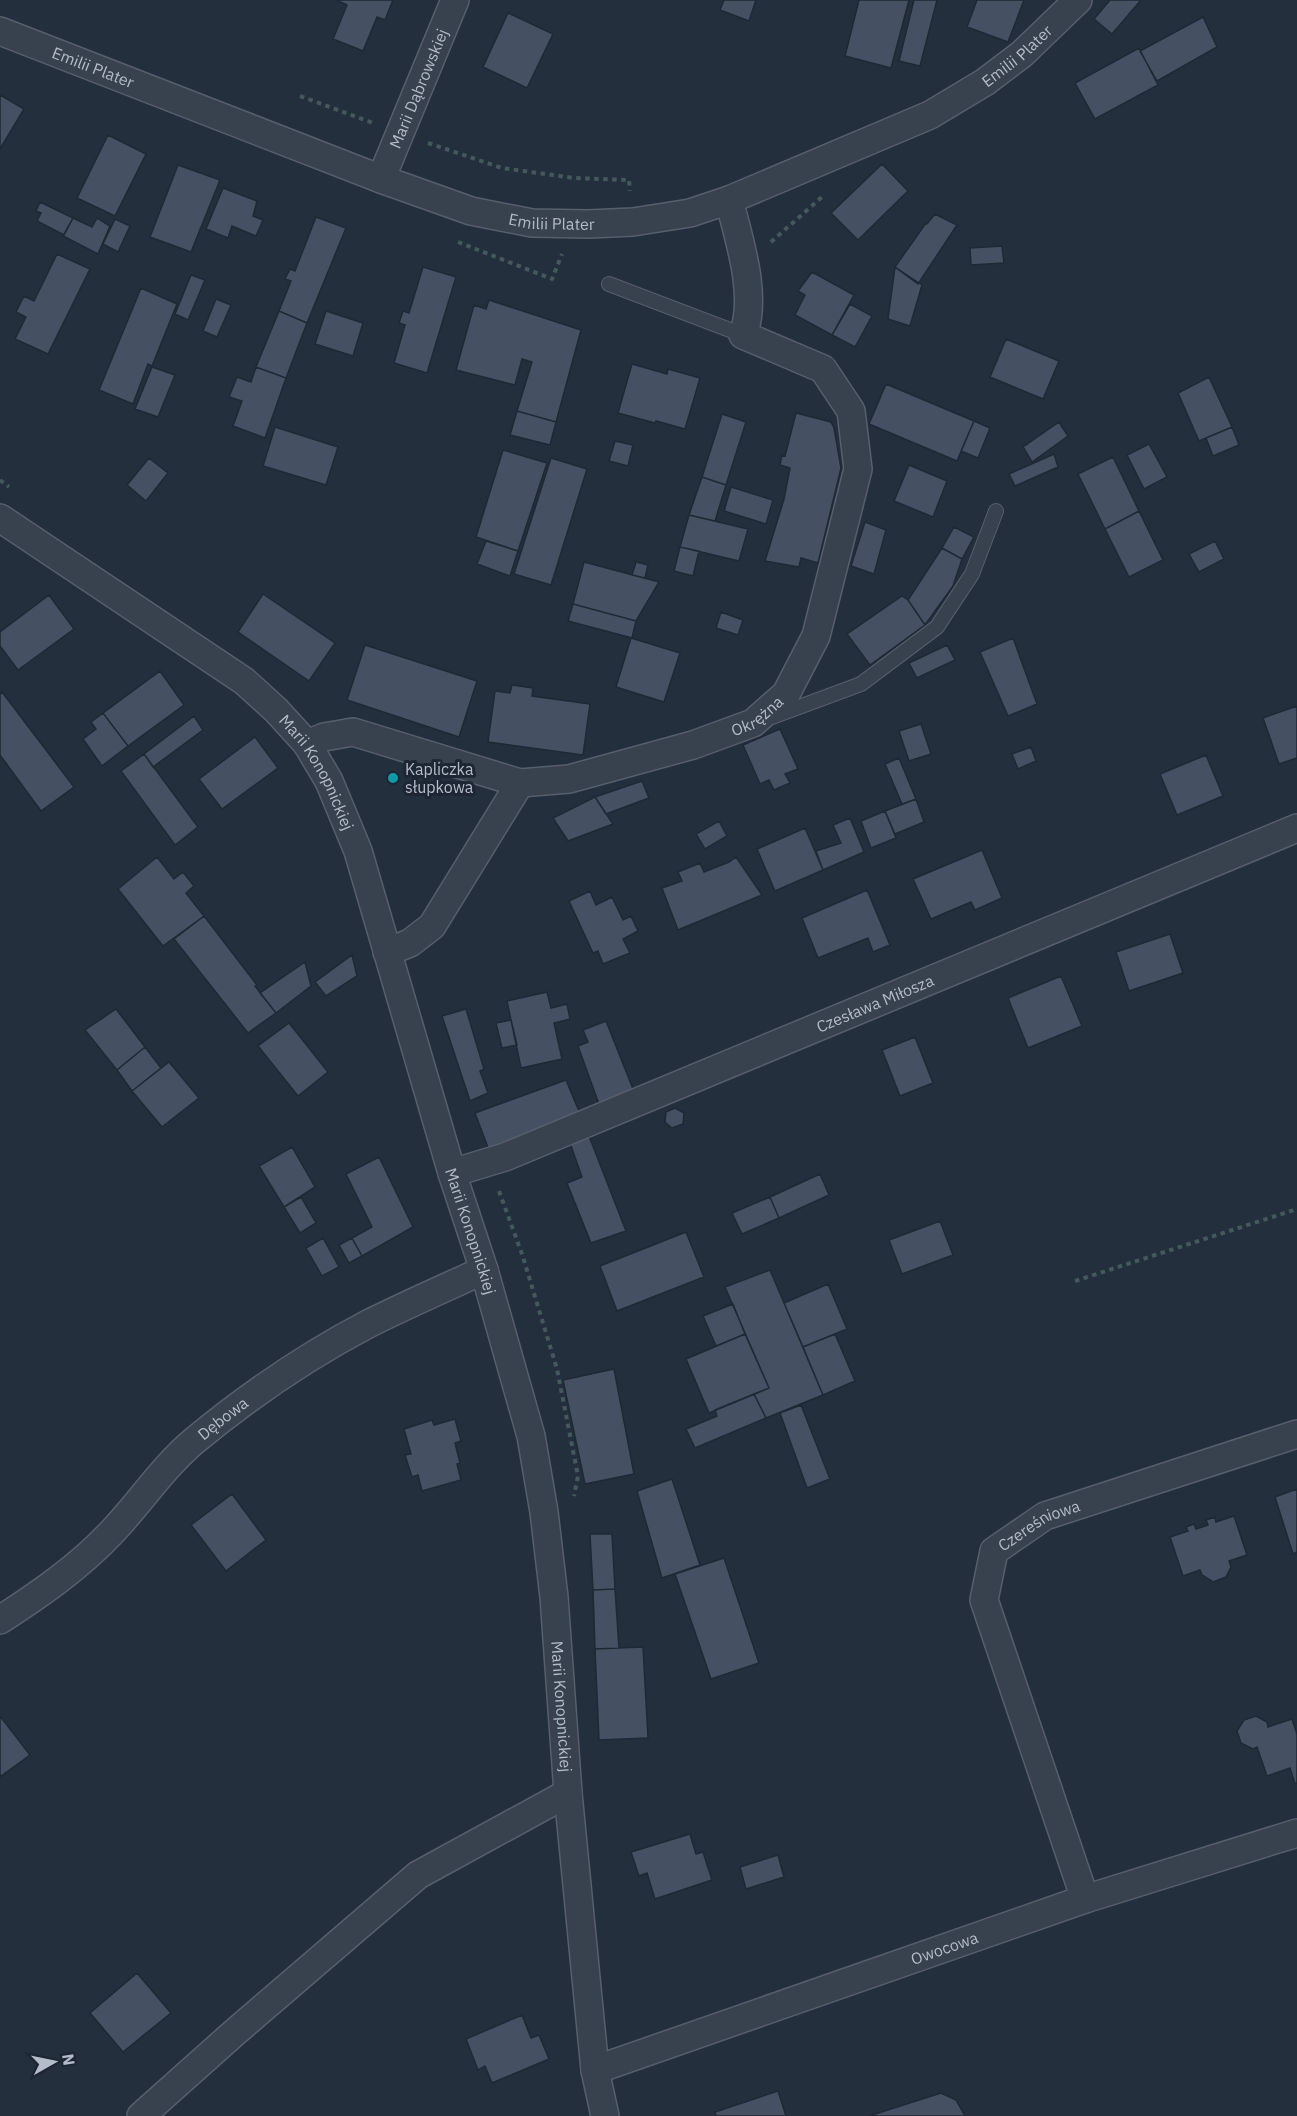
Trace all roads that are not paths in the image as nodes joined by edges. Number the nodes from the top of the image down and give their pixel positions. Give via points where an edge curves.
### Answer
1 (455, 0) edge
2 (1078, 0) edge
3 (0, 31) edge
4 (381, 179) junction
5 (729, 200) junction
6 (609, 284) dead end
7 (742, 335) junction
8 (996, 511) dead end
9 (0, 518) edge
10 (753, 723) junction
11 (307, 744) junction
12 (520, 783) junction
13 (1297, 828) edge
14 (387, 952) junction
15 (452, 1173) junction
16 (484, 1270) junction
17 (1297, 1434) edge
18 (0, 1620) edge
19 (568, 1793) junction
20 (1297, 1833) edge
21 (1085, 1899) junction
22 (595, 2070) junction
23 (141, 2116) edge
24 (605, 2116) edge

1 - 4 street, Marii Dąbrowskiej
2 - 5 street, Emilii Plater via 1022,54 986,82 930,115
3 - 4 street, Emilii Plater
4 - 5 street, Emilii Plater via 471,211 532,223 633,222 690,213
5 - 7 street via 742,250 749,319
6 - 7 lane, Okrężna
7 - 10 street, Okrężna via 823,369 851,411 858,469 816,636 786,694
8 - 10 lane via 972,574 937,627 861,684
9 - 11 street, Marii Konopnickiej via 244,681
10 - 12 street, Okrężna via 693,745 570,779
11 - 12 street, Okrężna via 324,736 353,732
11 - 14 street, Marii Konopnickiej via 329,781 358,851
12 - 14 street via 432,926 410,943
13 - 15 street, Czesława Miłosza via 753,1055 489,1162
14 - 15 street, Marii Konopnickiej
15 - 16 street, Marii Konopnickiej
16 - 18 street, Dębowa via 367,1324 241,1405 192,1443 112,1533 36,1597
16 - 19 street, Marii Konopnickiej via 531,1436 544,1512
17 - 21 street, Czereśniowa via 1045,1516 994,1551 984,1600
19 - 22 street, Marii Konopnickiej
19 - 23 street via 418,1875
20 - 21 street, Owocowa
21 - 22 street, Owocowa
22 - 24 street, Marii Konopnickiej

